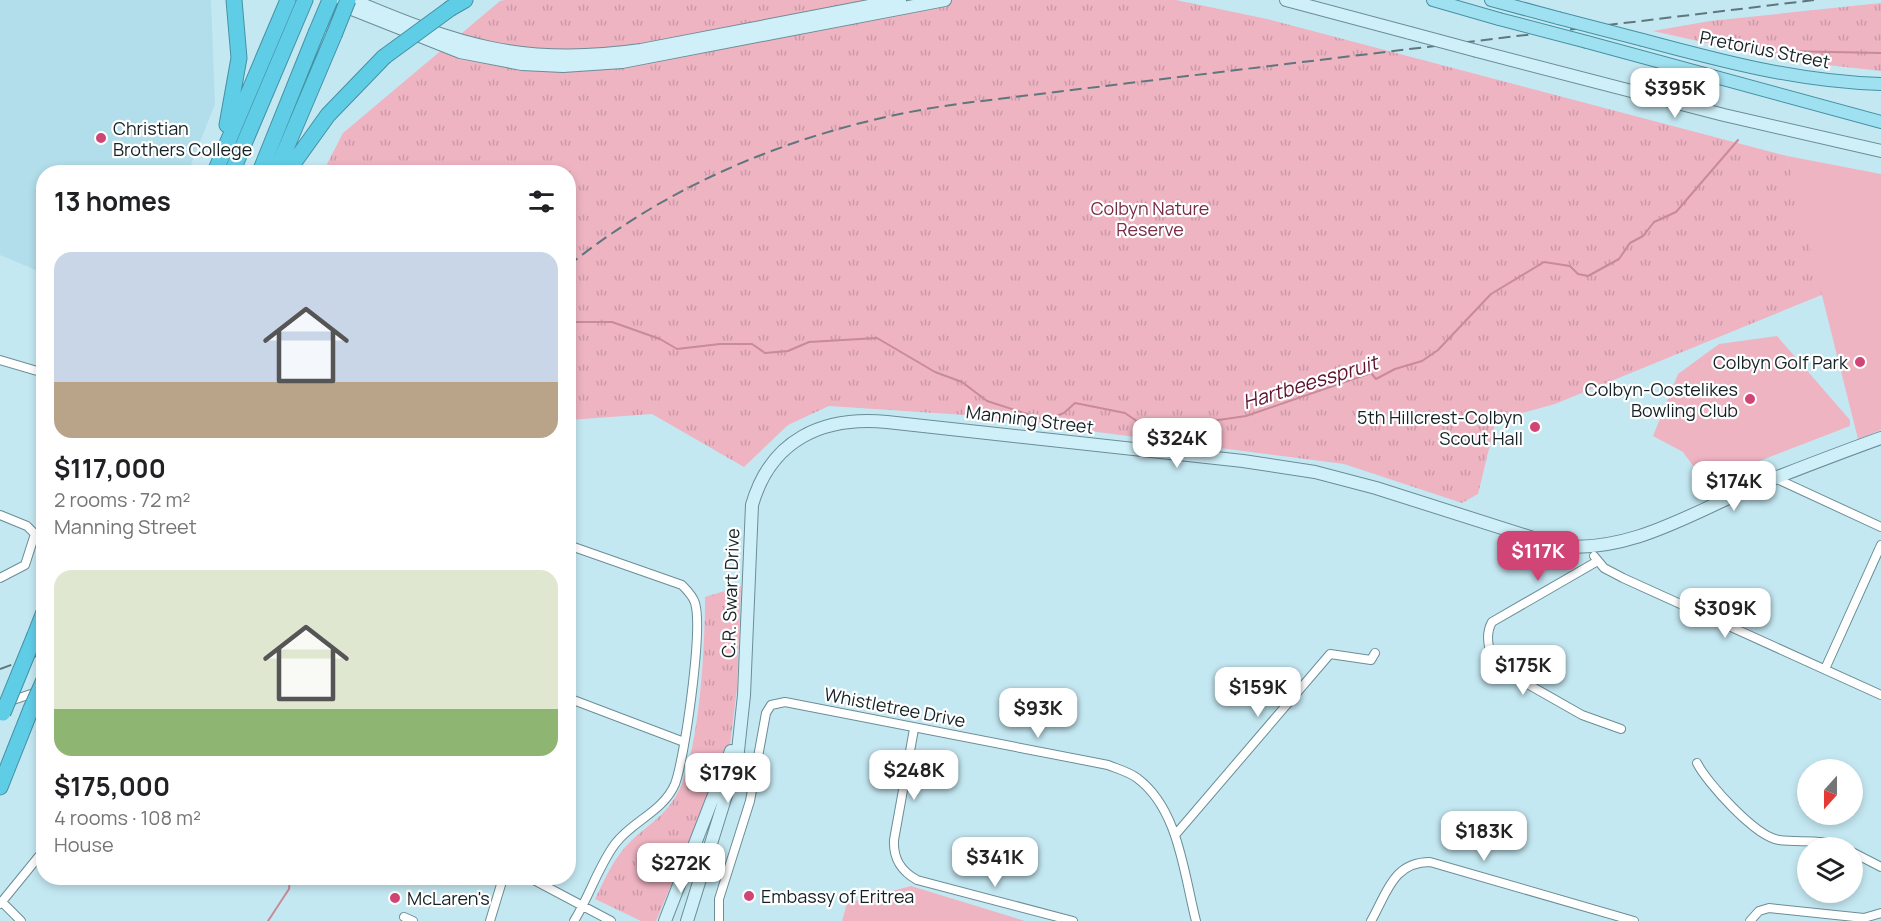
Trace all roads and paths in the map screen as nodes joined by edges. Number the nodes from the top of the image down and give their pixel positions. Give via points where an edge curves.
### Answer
1 (234, 0) edge
2 (288, 0) edge
3 (305, 0) edge
4 (330, 0) edge
5 (350, 0) edge
6 (465, 0) edge
7 (900, 0) edge
8 (945, 0) edge
9 (1286, 0) edge
10 (1433, 0) edge
11 (1491, 0) edge
12 (1881, 84) edge
13 (1881, 122) edge
14 (1881, 151) edge
15 (212, 165) edge
16 (218, 165) edge
17 (235, 165) edge
18 (263, 165) edge
19 (279, 165) edge
20 (292, 165) edge
21 (0, 360) edge
22 (36, 371) edge
23 (1881, 438) edge
24 (769, 467) joint
25 (1775, 478) junction
26 (0, 514) edge
27 (1881, 527) edge
28 (1881, 545) edge
29 (576, 548) edge
30 (0, 578) edge
31 (36, 632) edge
32 (1375, 653) dead end
33 (1825, 669) junction
34 (36, 694) edge
35 (1881, 695) edge
36 (576, 702) edge
37 (36, 708) edge
38 (1, 713) edge
39 (741, 725) junction
40 (914, 729) junction
41 (1621, 729) dead end
42 (684, 742) junction
43 (1696, 763) dead end
44 (0, 787) edge
45 (1176, 834) junction
46 (1797, 841) edge
47 (1863, 858) edge
48 (36, 860) edge
49 (1881, 867) edge
50 (500, 885) edge
51 (543, 885) edge
52 (1, 903) edge
53 (583, 906) junction
54 (1881, 913) edge
55 (404, 917) dead end
56 (1038, 917) edge
57 (21, 921) edge
58 (413, 921) edge
59 (490, 921) edge
60 (574, 921) edge
61 (611, 921) edge
62 (665, 921) edge
63 (687, 921) edge
64 (719, 921) edge
65 (1073, 921) edge
66 (1196, 921) edge
67 (1371, 921) edge
68 (1634, 921) edge
69 (1750, 921) edge

1 - 15 highway via 238,71 226,127
2 - 16 highway
3 - 17 highway
4 - 8 street via 460,52 522,64 582,66 621,62
4 - 18 highway, bridge
5 - 7 street via 467,44 553,57 641,50
5 - 19 highway, bridge
6 - 20 highway, bridge via 384,57 328,115
9 - 14 street, bridge via 1712,112
10 - 13 main road, bridge
11 - 12 main road, Pretorius Street, bridge via 1772,71
21 - 22 street
23 - 25 street, Manning Street
24 - 25 street, Manning Street via 790,445 824,425 853,420 886,422 1315,472 1543,542 1578,548 1606,546 1635,537
24 - 39 street, C.R. Swart Drive via 757,489 751,514
25 - 27 street
26 - 30 street via 34,531 35,539 28,561
28 - 33 street
29 - 42 street via 674,581 693,599 697,620 694,673
31 - 38 highway, bridge
32 - 45 street via 1371,660 1330,654
33 - 35 street
33 - 41 street via 1623,578 1595,559 1492,622 1488,637 1494,661 1501,669 1582,715
34 - 38 street
36 - 42 street
37 - 44 highway
39 - 62 street, C.R. Swart Drive
39 - 63 street, C.R. Swart Drive via 737,760
40 - 45 street, Whistletree Drive via 1123,771 1145,784
40 - 56 street via 894,840 894,856 899,865 917,880
40 - 64 street, Whistletree Drive via 785,702 771,705 765,717 750,801 719,899
42 - 53 street via 675,783 668,796 613,846
43 - 46 street via 1719,794 1764,834 1776,840
45 - 66 street, Whistletree Drive
47 - 49 street
48 - 52 street
50 - 59 street
51 - 53 street
52 - 57 street
53 - 60 street
53 - 61 street
54 - 69 street via 1864,918 1769,908 1759,911
55 - 58 street
56 - 65 street
67 - 68 street via 1400,871 1413,862 1430,862

